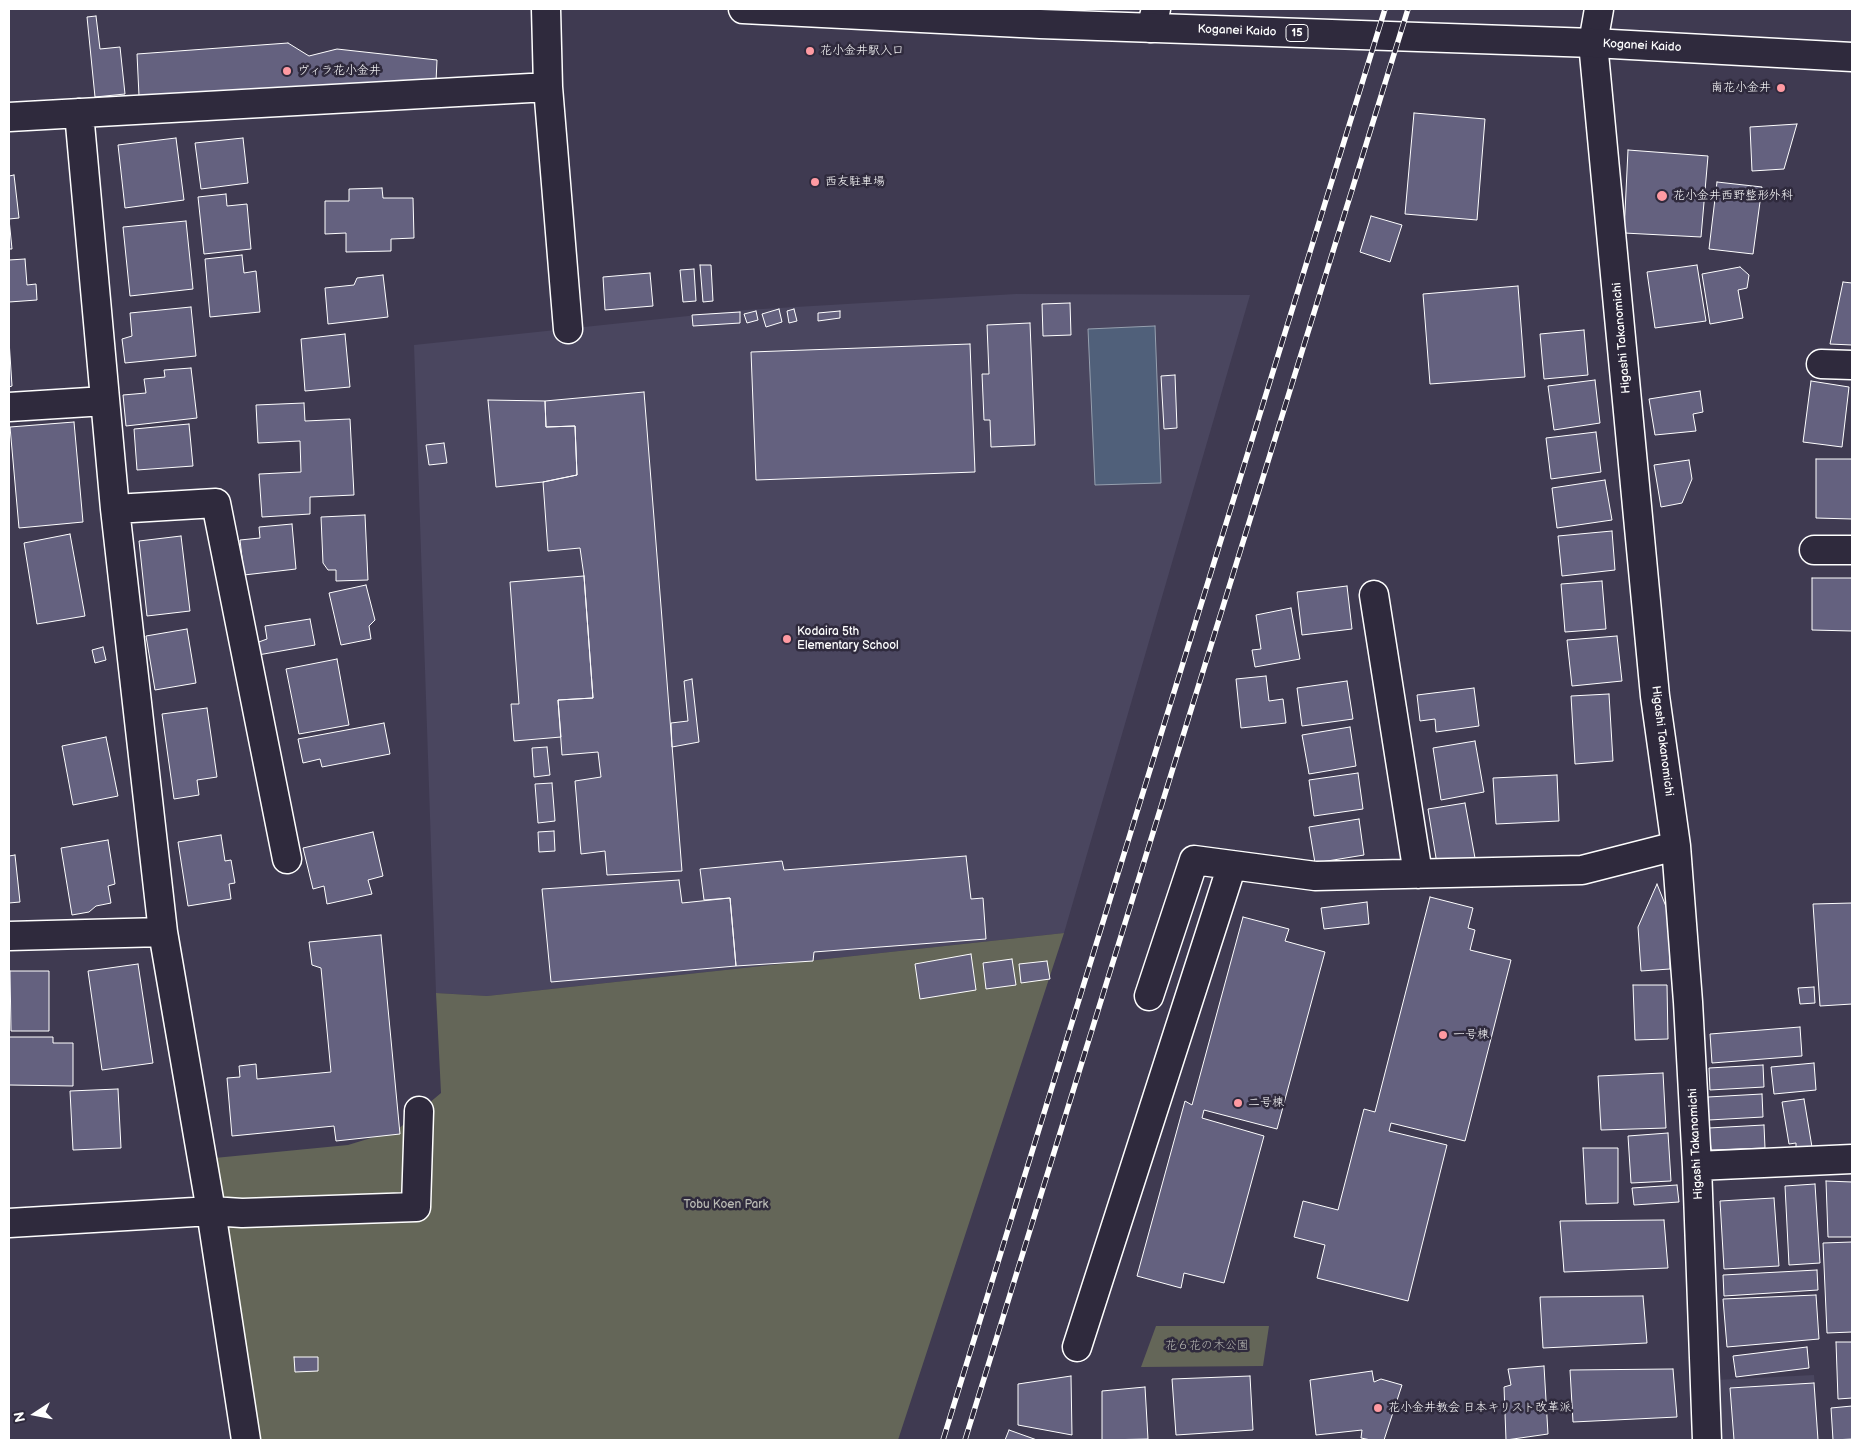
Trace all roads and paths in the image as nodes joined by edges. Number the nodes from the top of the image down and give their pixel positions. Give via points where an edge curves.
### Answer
1 (546, 9) edge
2 (743, 9) edge
3 (1599, 9) edge
4 (1153, 18) edge
5 (1593, 43) junction
6 (1852, 57) edge
7 (548, 87) junction
8 (80, 113) junction
9 (9, 117) edge
10 (568, 329) dead end
11 (1820, 364) dead end
12 (1852, 365) edge
13 (105, 401) junction
14 (9, 407) edge
15 (115, 510) junction
16 (1814, 550) dead end
17 (1852, 550) edge
18 (1374, 595) dead end
19 (1676, 846) junction
20 (286, 859) dead end
21 (1232, 865) junction
22 (1418, 874) junction
23 (163, 932) junction
24 (9, 936) edge
25 (1149, 996) dead end
26 (419, 1111) dead end
27 (1852, 1159) edge
28 (1697, 1166) junction
29 (211, 1211) junction
30 (9, 1223) edge
31 (1077, 1347) dead end
32 (246, 1440) edge
33 (1707, 1440) edge

1 - 7 street
2 - 4 street, Koganei Kaido / 15
3 - 5 street, Higashi Takanomichi
4 - 5 street, Koganei Kaido / 15
5 - 6 street, Koganei Kaido / 15
5 - 19 street, Higashi Takanomichi via 1656,696
7 - 8 street
7 - 10 street
8 - 9 street
8 - 13 street
11 - 12 street
13 - 14 street
13 - 15 street
15 - 20 street via 216,503
15 - 23 street
16 - 17 street
18 - 22 street
19 - 22 street via 1582,870
19 - 28 street, Higashi Takanomichi
21 - 22 street via 1315,876
21 - 25 street via 1194,860
21 - 31 street
23 - 24 street
23 - 29 street
26 - 29 street via 416,1206 242,1213
27 - 28 street
28 - 33 street, Higashi Takanomichi
29 - 30 street
29 - 32 street

